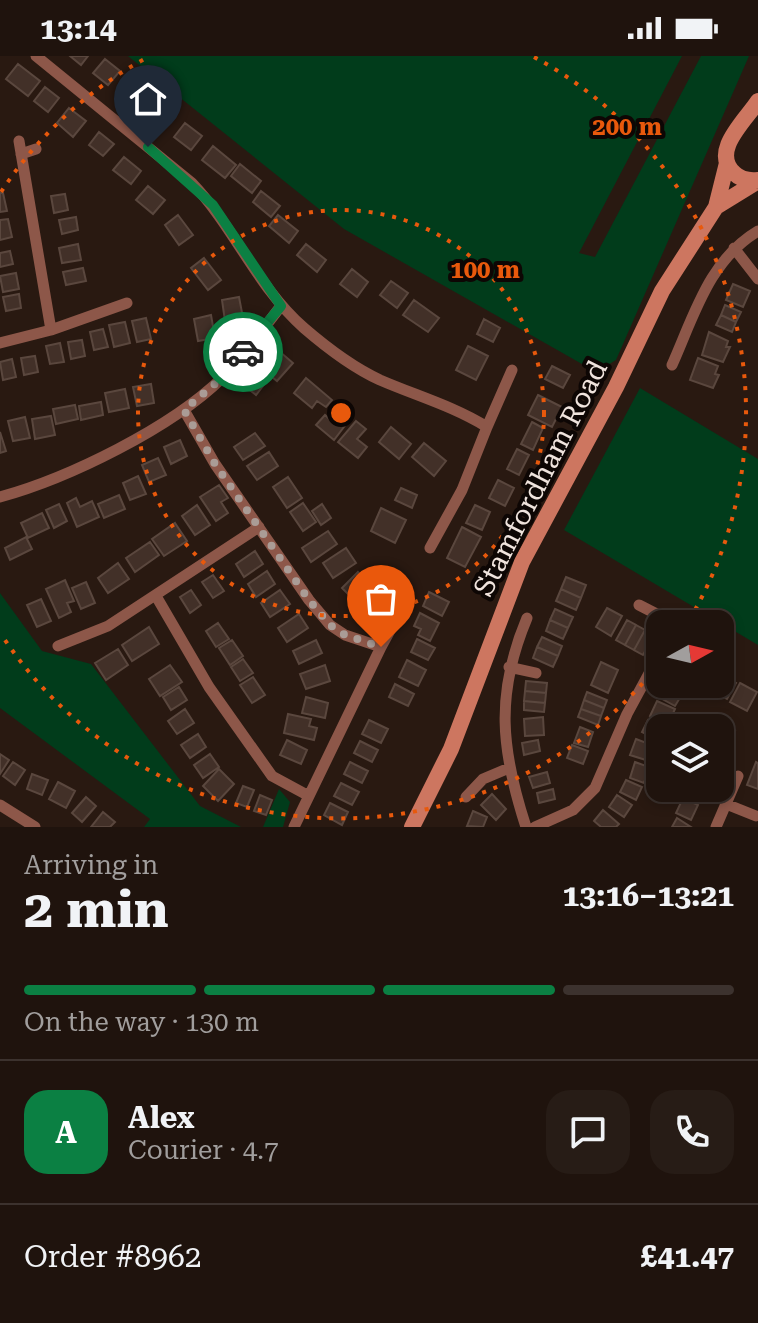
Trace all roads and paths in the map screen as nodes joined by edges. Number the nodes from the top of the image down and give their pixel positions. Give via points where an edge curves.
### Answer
1 (36, 56) edge
2 (758, 101) edge
3 (758, 127) edge
4 (738, 131) junction
5 (36, 149) dead end
6 (727, 163) junction
7 (758, 181) edge
8 (716, 207) junction
9 (758, 231) edge
10 (734, 248) junction
11 (758, 279) edge
12 (127, 303) dead end
13 (281, 306) junction
14 (51, 330) junction
15 (0, 343) edge
16 (672, 365) dead end
17 (512, 370) dead end
18 (184, 410) junction
19 (487, 427) junction
20 (0, 497) edge
21 (259, 527) junction
22 (430, 548) dead end
23 (156, 596) junction
24 (406, 601) dead end
25 (639, 605) dead end
26 (649, 610) edge
27 (527, 618) dead end
28 (58, 646) dead end
29 (381, 647) junction
30 (509, 667) junction
31 (536, 673) dead end
32 (646, 679) edge
33 (509, 768) junction
34 (738, 776) dead end
35 (309, 796) junction
36 (466, 797) dead end
37 (726, 804) junction
38 (0, 805) edge
39 (756, 816) dead end
40 (35, 827) edge
41 (294, 827) edge
42 (412, 827) edge
43 (526, 827) edge
44 (535, 827) edge
45 (716, 827) edge

1 - 13 street via 192,183 213,205
2 - 4 main road, Stamfordham Road
3 - 4 main road
4 - 6 main road, Stamfordham Road via 727,145
5 - 14 street via 20,148
6 - 7 main road, Stamfordham Road via 742,179
6 - 8 main road, Stamfordham Road
7 - 8 main road, Stamfordham Road
8 - 42 main road, Stamfordham Road via 662,291 522,562 451,749
9 - 10 street
10 - 11 street
10 - 16 street via 711,278
12 - 14 street
13 - 18 street via 223,377
13 - 19 street via 336,353 378,379
14 - 15 street
17 - 19 street
18 - 20 street via 35,487
18 - 21 street
19 - 22 street via 462,490
21 - 23 street
21 - 29 street via 330,625 363,644
23 - 28 street via 108,626
23 - 35 street via 209,687 272,776
24 - 29 street
25 - 26 street
27 - 30 street
29 - 35 street
30 - 31 street
30 - 33 street via 503,725
32 - 44 street via 595,788 573,810
33 - 36 street via 483,779
33 - 43 street
34 - 37 street
35 - 41 street
37 - 39 street
37 - 45 street
38 - 40 street

